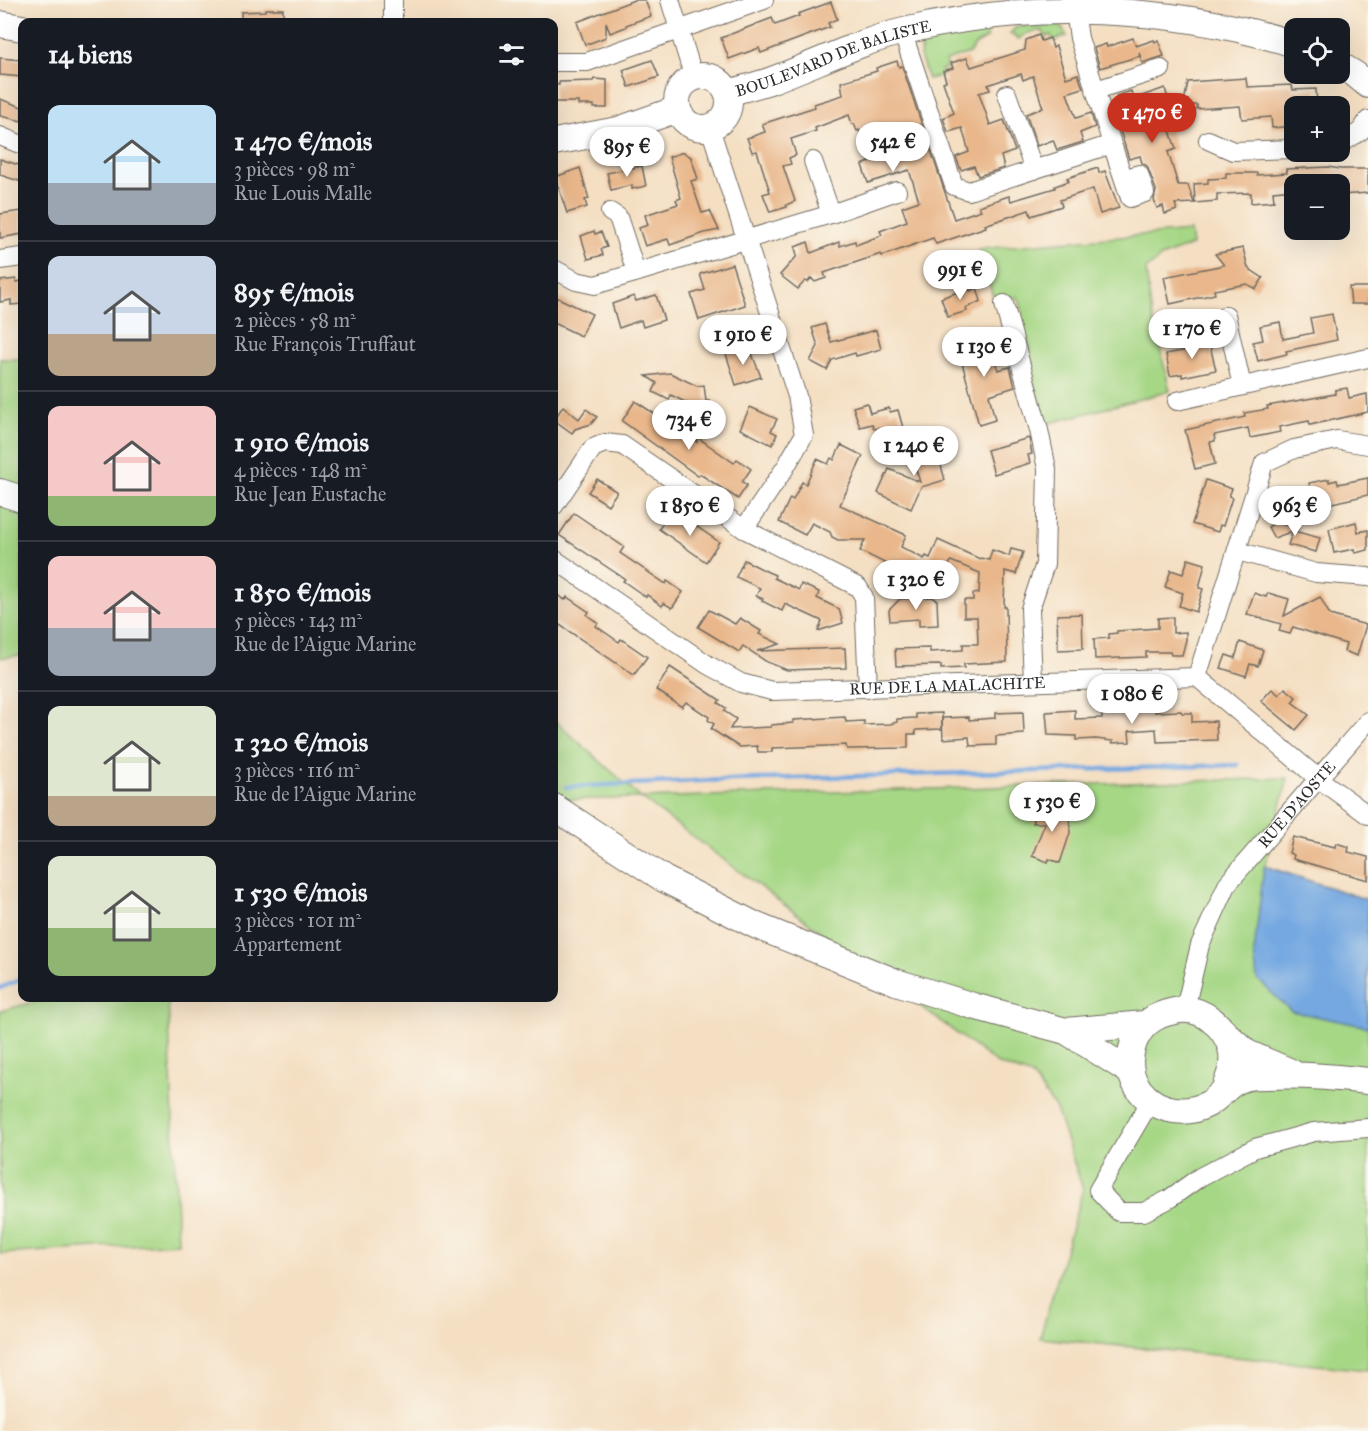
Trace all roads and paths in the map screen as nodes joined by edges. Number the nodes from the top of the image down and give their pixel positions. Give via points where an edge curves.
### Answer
1 (393, 0) edge
2 (670, 0) edge
3 (764, 0) edge
4 (1080, 11) junction
5 (393, 18) edge
6 (0, 24) edge
7 (18, 27) edge
8 (679, 31) junction
9 (902, 31) junction
10 (1284, 41) edge
11 (558, 62) edge
12 (1161, 69) dead end
13 (1350, 71) edge
14 (694, 78) junction
15 (1368, 86) edge
16 (1096, 90) junction
17 (728, 93) junction
18 (1007, 94) dead end
19 (1368, 97) edge
20 (678, 109) junction
21 (1368, 109) edge
22 (1368, 120) edge
23 (711, 128) junction
24 (0, 136) edge
25 (1350, 138) edge
26 (1208, 140) dead end
27 (558, 141) edge
28 (18, 143) edge
29 (1112, 144) junction
30 (1284, 149) edge
31 (813, 161) dead end
32 (1034, 170) junction
33 (1124, 179) dead end
34 (897, 190) dead end
35 (610, 212) dead end
36 (831, 213) junction
37 (747, 238) junction
38 (18, 257) edge
39 (0, 260) edge
40 (558, 270) edge
41 (636, 272) junction
42 (1004, 304) dead end
43 (1226, 315) dead end
44 (1368, 358) edge
45 (1242, 386) junction
46 (1177, 401) dead end
47 (1368, 445) edge
48 (0, 492) edge
49 (18, 498) edge
50 (558, 500) edge
51 (744, 529) junction
52 (1238, 551) junction
53 (558, 562) edge
54 (1368, 577) edge
55 (1197, 677) junction
56 (1033, 682) junction
57 (868, 689) junction
58 (1368, 721) edge
59 (1319, 779) junction
60 (558, 810) edge
61 (1368, 815) edge
62 (1185, 1009) junction
63 (1144, 1024) junction
64 (1066, 1031) junction
65 (1223, 1031) junction
66 (1129, 1071) junction
67 (1296, 1074) junction
68 (1368, 1081) edge
69 (1225, 1088) junction
70 (1150, 1102) junction
71 (1368, 1128) edge

1 - 5 street
2 - 8 street
3 - 8 street
4 - 9 main road, BOULEVARD DE BALISTE via 1020,11
4 - 10 main road, BOULEVARD DE BALISTE via 1117,10 1178,18
4 - 16 street via 1079,38
6 - 7 main road
8 - 11 street via 586,62
8 - 14 street
9 - 17 main road, BOULEVARD DE BALISTE
9 - 32 street via 954,186 969,191
12 - 16 street
13 - 15 main road
14 - 17 main road via 714,78
14 - 20 main road via 680,90
16 - 29 street
17 - 23 main road via 727,114
18 - 32 street
19 - 21 main road
20 - 23 main road via 690,125
20 - 27 main road via 618,130
22 - 25 street
23 - 37 street
24 - 28 street
26 - 30 street via 1233,151
29 - 32 street
29 - 33 street
31 - 36 street
34 - 36 street
35 - 41 street via 618,217
36 - 37 street
37 - 41 street
37 - 51 street via 797,396 804,435
38 - 39 street
40 - 41 street via 576,281 595,285
42 - 56 street via 1047,469 1045,564 1029,609
43 - 45 street
44 - 45 street
45 - 46 street
47 - 52 street via 1337,440 1294,449 1264,463
48 - 49 main road
50 - 51 street via 593,448 605,443 622,445
51 - 57 street via 858,587 864,597
52 - 54 street via 1316,573
52 - 55 street
53 - 57 street, RUE DE LA MALACHITE via 708,665 741,682 772,691
55 - 56 street, RUE DE LA MALACHITE
55 - 59 street
56 - 57 street, RUE DE LA MALACHITE
58 - 59 street, RUE D'AOSTE
59 - 61 street
59 - 62 street, RUE D'AOSTE via 1228,883 1200,945
60 - 64 main road via 664,879 757,927 896,982
62 - 63 main road via 1163,1012
62 - 65 main road via 1207,1016
63 - 64 main road
63 - 66 main road via 1132,1044
64 - 66 main road
65 - 67 main road via 1247,1053
65 - 69 main road via 1232,1059
66 - 70 main road
67 - 68 main road
67 - 69 main road via 1245,1077
69 - 70 main road via 1210,1103 1191,1111 1169,1110
70 - 71 street via 1098,1190 1119,1212 1144,1212 1255,1148 1314,1132

